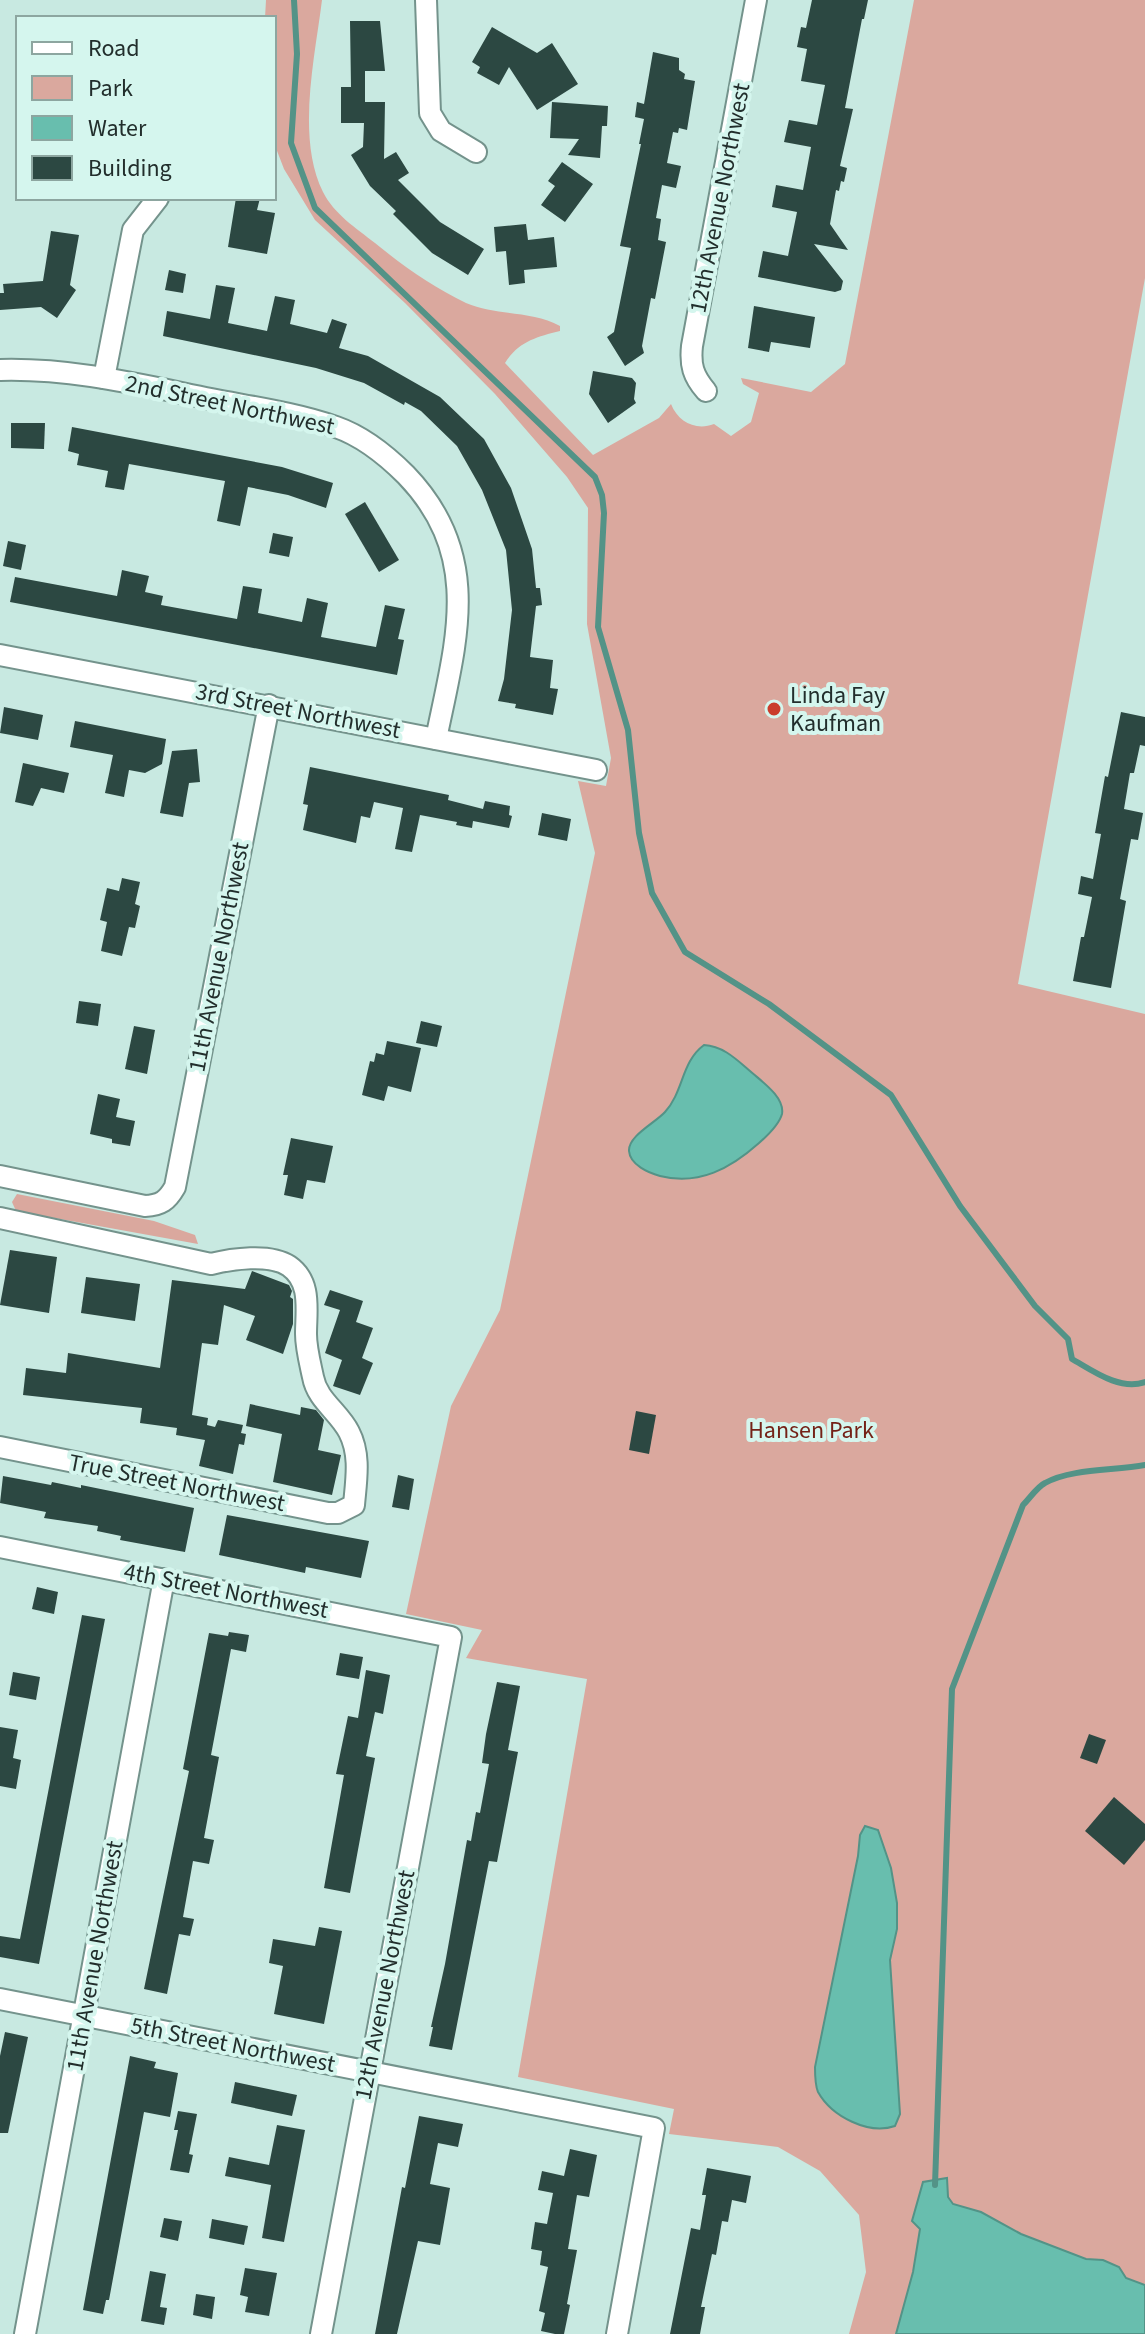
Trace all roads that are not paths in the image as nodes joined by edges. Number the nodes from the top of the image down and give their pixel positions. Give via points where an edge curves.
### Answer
1 (426, 0) edge
2 (756, 0) edge
3 (476, 152) dead end
4 (156, 200) edge
5 (0, 370) edge
6 (104, 378) junction
7 (706, 391) dead end
8 (0, 655) edge
9 (269, 705) junction
10 (436, 739) junction
11 (596, 770) dead end
12 (0, 1177) edge
13 (0, 1218) edge
14 (0, 1447) edge
15 (0, 1547) edge
16 (164, 1579) junction
17 (451, 1637) joint
18 (0, 1999) edge
19 (84, 2015) junction
20 (369, 2072) junction
21 (25, 2334) edge
22 (321, 2334) edge
23 (617, 2334) edge

1 - 3 street via 430,113 441,131
2 - 7 street, 12th Avenue Northwest via 691,354 695,378
4 - 6 street via 133,230
5 - 6 street, 2nd Street Northwest
6 - 10 street, 2nd Street Northwest via 337,427 375,449 417,487 445,533 459,596 459,626
8 - 9 street, 3rd Street Northwest
9 - 10 street, 3rd Street Northwest
9 - 12 street, 11th Avenue Northwest via 175,1187 161,1204 145,1206
10 - 11 street, 3rd Street Northwest
13 - 14 street, True Street Northwest via 211,1264 246,1256 287,1265 301,1279 308,1302 306,1335 313,1382 349,1432 356,1453 354,1505 328,1513
15 - 16 street, 4th Street Northwest
16 - 17 street, 4th Street Northwest
16 - 19 street, 11th Avenue Northwest
17 - 20 street, 12th Avenue Northwest
18 - 19 street, 5th Street Northwest
19 - 20 street, 5th Street Northwest
19 - 21 street, 11th Avenue Northwest
20 - 22 street, 12th Avenue Northwest
20 - 23 street, 5th Street Northwest via 654,2128

